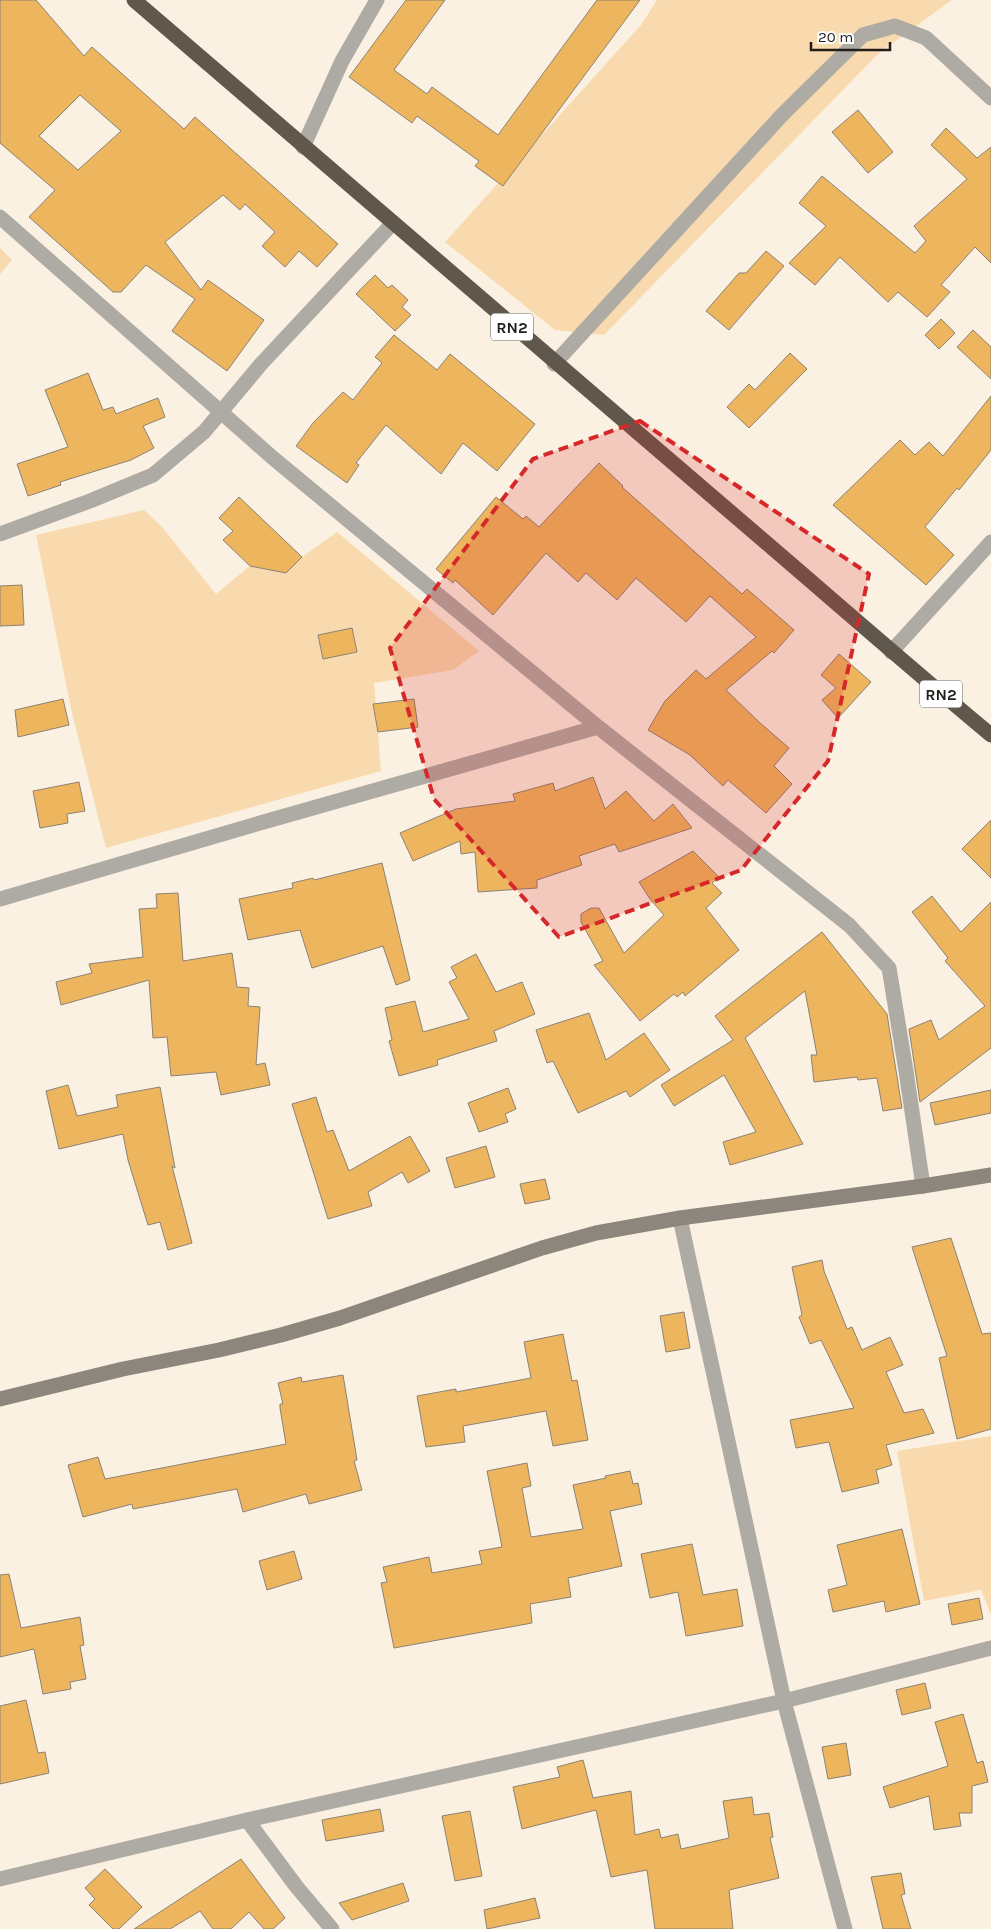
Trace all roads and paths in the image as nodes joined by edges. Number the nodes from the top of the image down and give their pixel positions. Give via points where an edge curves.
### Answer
1 (134, 0) edge
2 (377, 0) edge
3 (991, 98) edge
4 (303, 147) junction
5 (0, 217) edge
6 (392, 224) junction
7 (554, 364) junction
8 (219, 412) junction
9 (0, 534) edge
10 (991, 542) edge
11 (891, 652) junction
12 (598, 727) junction
13 (991, 735) edge
14 (0, 899) edge
15 (991, 1175) edge
16 (923, 1186) junction
17 (680, 1218) junction
18 (0, 1399) edge
19 (991, 1648) edge
20 (784, 1701) junction
21 (247, 1820) junction
22 (0, 1879) edge
23 (332, 1929) edge
24 (845, 1929) edge

1 - 4 highway, RN2
2 - 4 street via 342,61
3 - 7 street via 926,38 895,26 863,35 782,115
4 - 6 highway, RN2
5 - 8 street
6 - 7 highway, RN2
6 - 8 street
7 - 11 highway, RN2
8 - 9 street via 204,432 153,475
8 - 12 street
10 - 11 street
11 - 13 highway, RN2
12 - 14 street
12 - 16 street via 849,925 889,968
15 - 16 street
16 - 17 street
17 - 18 street via 596,1233 542,1248 340,1318 281,1335
17 - 20 street
19 - 20 street
20 - 21 street
20 - 24 street
21 - 22 street
21 - 23 street

